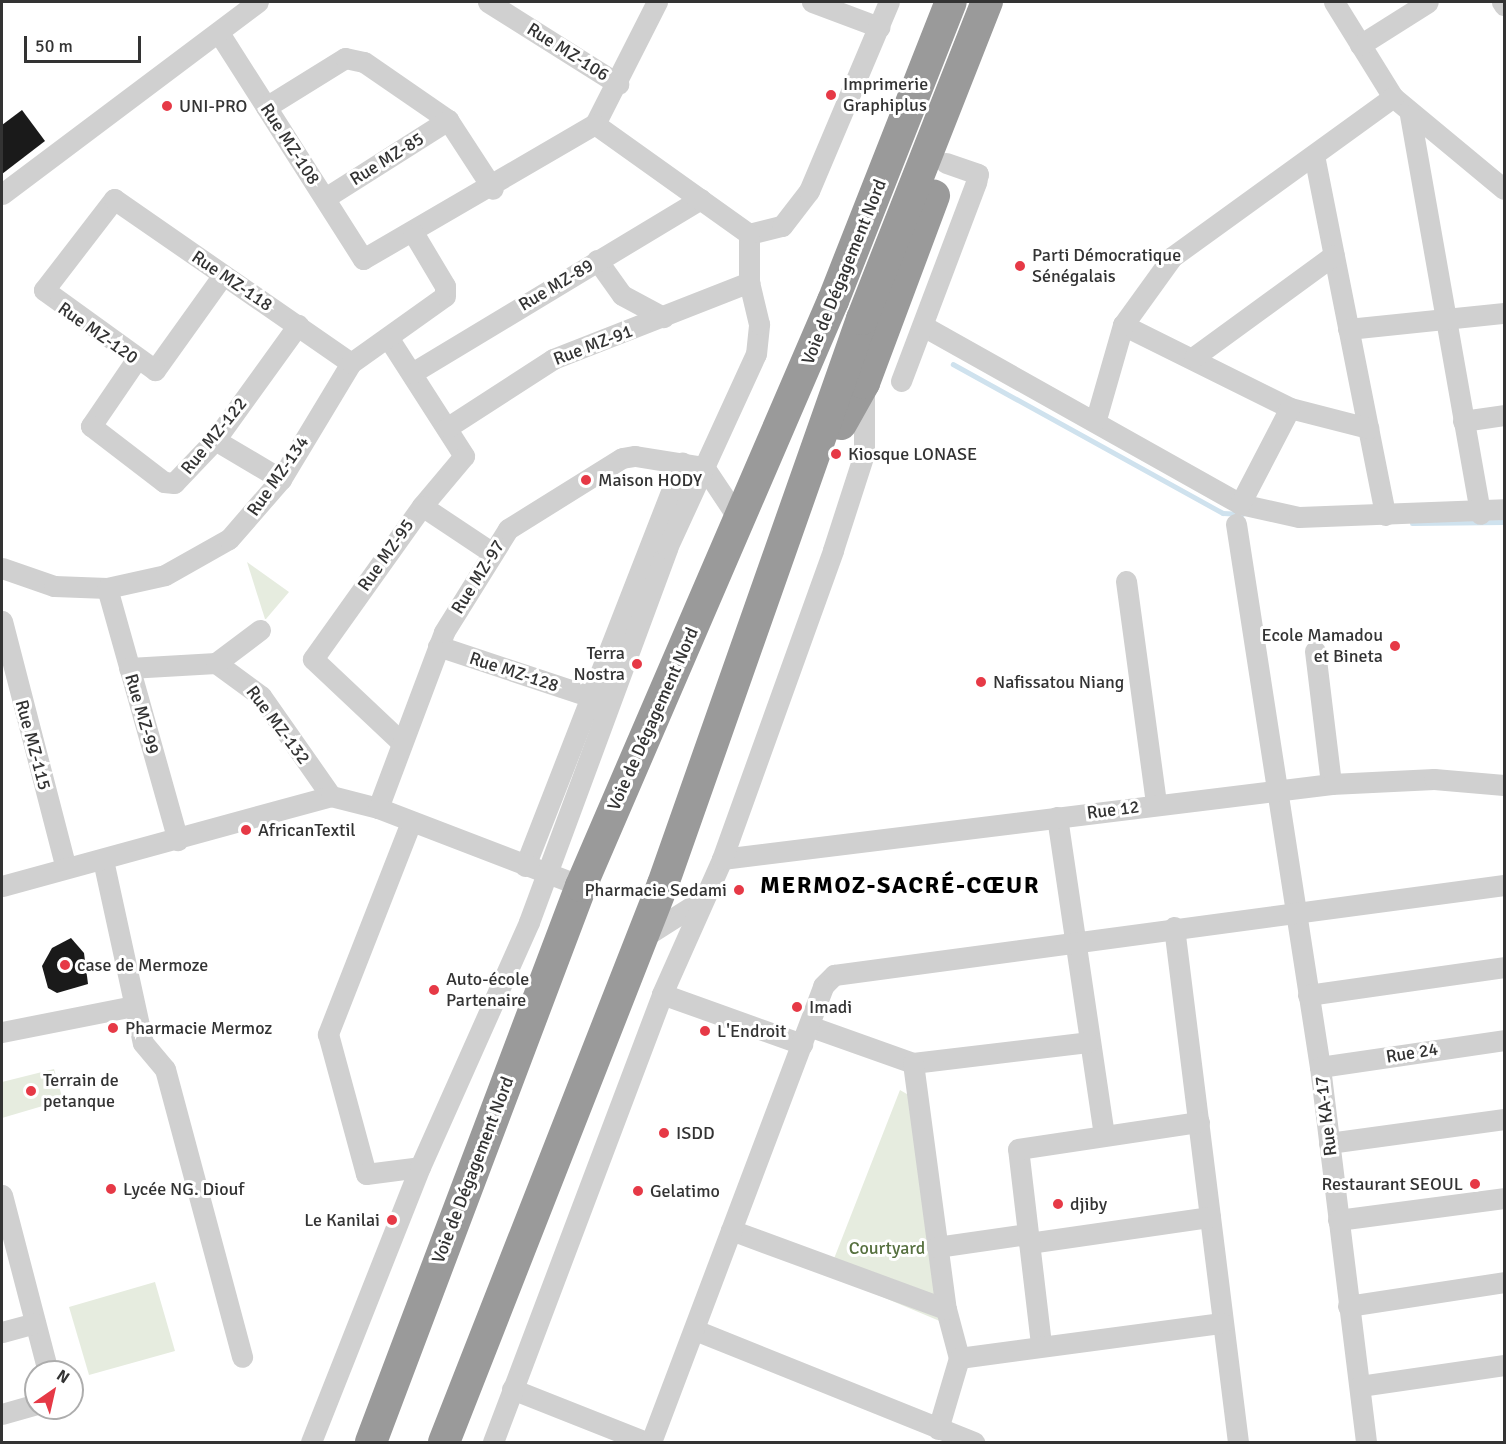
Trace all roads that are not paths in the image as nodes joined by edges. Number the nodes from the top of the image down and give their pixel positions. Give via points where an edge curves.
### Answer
1 (258, 2) edge
2 (488, 2) edge
3 (657, 2) edge
4 (812, 2) edge
5 (889, 2) edge
6 (931, 2) edge
7 (951, 2) edge
8 (987, 2) edge
9 (1008, 2) edge
10 (1334, 2) edge
11 (1428, 2) edge
12 (879, 27) junction
13 (219, 33) junction
14 (1360, 45) junction
15 (618, 84) junction
16 (1393, 97) junction
17 (266, 107) junction
18 (1410, 115) junction
19 (448, 120) junction
20 (596, 124) junction
21 (1314, 155) junction
22 (946, 163) junction
23 (493, 189) junction
24 (1504, 189) edge
25 (2, 194) edge
26 (325, 198) junction
27 (114, 199) joint
28 (701, 199) junction
29 (414, 234) junction
30 (749, 234) junction
31 (1334, 255) junction
32 (597, 260) junction
33 (223, 275) junction
34 (749, 282) junction
35 (1504, 313) edge
36 (663, 317) junction
37 (1446, 320) junction
38 (298, 325) junction
39 (1123, 325) junction
40 (925, 327) junction
41 (1348, 329) junction
42 (389, 339) junction
43 (1194, 357) junction
44 (136, 360) junction
45 (351, 363) junction
46 (412, 373) junction
47 (901, 381) dead end
48 (864, 383) junction
49 (1290, 408) junction
50 (1504, 415) edge
51 (1096, 419) junction
52 (1463, 421) junction
53 (448, 427) junction
54 (1368, 428) junction
55 (215, 440) junction
56 (682, 463) junction
57 (812, 464) junction
58 (704, 466) junction
59 (280, 479) junction
60 (422, 506) junction
61 (732, 509) junction
62 (1504, 509) edge
63 (1238, 514) junction
64 (1480, 514) junction
65 (1385, 515) junction
66 (491, 552) junction
67 (2, 568) edge
68 (717, 576) junction
69 (1126, 581) dead end
70 (107, 588) junction
71 (2, 621) edge
72 (261, 630) dead end
73 (438, 646) junction
74 (1315, 651) dead end
75 (216, 663) junction
76 (129, 668) junction
77 (591, 697) junction
78 (401, 742) junction
79 (1331, 784) junction
80 (1504, 785) edge
81 (1280, 790) junction
82 (331, 796) junction
83 (1156, 804) junction
84 (378, 808) junction
85 (1057, 817) junction
86 (411, 822) junction
87 (178, 840) junction
88 (722, 859) junction
89 (103, 860) junction
90 (525, 866) junction
91 (66, 868) junction
92 (546, 873) junction
93 (1504, 885) edge
94 (2, 886) edge
95 (581, 886) junction
96 (699, 902) junction
97 (1298, 913) junction
98 (1174, 927) junction
99 (642, 939) junction
100 (1073, 942) junction
101 (1504, 967) edge
102 (662, 994) junction
103 (1308, 995) junction
104 (133, 1006) junction
105 (2, 1032) edge
106 (805, 1035) junction
107 (1504, 1040) edge
108 (1088, 1042) junction
109 (913, 1063) junction
110 (1320, 1067) junction
111 (1504, 1119) edge
112 (1198, 1122) junction
113 (1104, 1136) junction
114 (1329, 1143) junction
115 (420, 1167) junction
116 (2, 1195) edge
117 (1504, 1198) edge
118 (1210, 1217) junction
119 (1338, 1221) junction
120 (731, 1230) junction
121 (1028, 1238) junction
122 (937, 1247) junction
123 (1504, 1282) edge
124 (1348, 1306) junction
125 (946, 1309) junction
126 (35, 1323) junction
127 (1222, 1323) junction
128 (695, 1330) junction
129 (2, 1332) edge
130 (1041, 1344) junction
131 (242, 1357) dead end
132 (959, 1358) junction
133 (45, 1360) edge
134 (1504, 1365) edge
135 (1360, 1386) junction
136 (512, 1389) junction
137 (24, 1408) edge
138 (2, 1414) edge
139 (956, 1438) edge
140 (311, 1443) edge
141 (371, 1443) edge
142 (444, 1443) edge
143 (493, 1443) edge
144 (646, 1443) edge
145 (651, 1443) edge
146 (1238, 1443) edge
147 (1366, 1443) edge

1 - 13 street
2 - 15 street, Rue MZ-106
3 - 15 street
4 - 12 street
5 - 12 street
6 - 61 highway
7 - 68 highway, Voie de Dégagement Nord via 833,301
8 - 57 highway, Voie de Dégagement Nord via 862,319
9 - 22 highway
10 - 14 street
11 - 14 street
12 - 30 street via 809,191 782,226
13 - 17 street, Rue MZ-108
13 - 25 street
14 - 16 street
15 - 20 street
16 - 18 street
16 - 21 street
17 - 19 street via 345,58 364,62
17 - 26 street, Rue MZ-108
18 - 24 street
18 - 37 street
19 - 23 street
19 - 26 street, Rue MZ-85
20 - 23 street
20 - 28 street
21 - 31 street
21 - 39 street via 1172,257
22 - 40 street via 978,174
22 - 48 highway
23 - 29 street
26 - 29 street, Rue MZ-108 via 359,256 367,259
27 - 33 street, Rue MZ-118
27 - 44 street, Rue MZ-120 via 44,290
28 - 30 street
28 - 32 street, Rue MZ-89
29 - 42 street, Rue MZ-134 via 445,286 445,296
30 - 34 street
31 - 41 street
31 - 43 street
32 - 36 street via 622,295
32 - 46 street, Rue MZ-89
33 - 38 street, Rue MZ-118
33 - 44 street, Rue MZ-120 via 155,370
34 - 36 street, Rue MZ-91
34 - 58 street via 759,324 756,354
35 - 37 street
36 - 53 street, Rue MZ-91 via 553,359
37 - 41 street
37 - 52 street
38 - 45 street, Rue MZ-118
38 - 55 street, Rue MZ-122
39 - 43 street
39 - 51 street
40 - 47 street
40 - 51 street
41 - 54 street
42 - 45 street, Rue MZ-134
42 - 46 street
43 - 49 street
44 - 55 street, Rue MZ-122 via 91,426 169,484
45 - 59 street, Rue MZ-134
46 - 53 street
48 - 57 highway
48 - 88 street via 864,454
49 - 54 street
49 - 63 street
50 - 52 street
51 - 63 street
52 - 64 street
53 - 60 street, Rue MZ-95 via 464,456
54 - 65 street
55 - 59 street
56 - 58 street, Rue MZ-97
56 - 66 street, Rue MZ-97 via 622,458 524,516
56 - 77 street
57 - 99 highway, Voie de Dégagement Nord
58 - 61 street
58 - 92 street via 667,548
59 - 70 street, Rue MZ-134 via 229,539 194,562
60 - 66 street
60 - 78 street, Rue MZ-95 via 313,659
61 - 68 highway
62 - 64 street
63 - 65 street
63 - 81 street, Rue KA-17
64 - 65 street
66 - 73 street, Rue MZ-97
67 - 70 street, Rue MZ-134 via 54,586
68 - 95 highway, Voie de Dégagement Nord
69 - 83 street
70 - 76 street, Rue MZ-99
71 - 91 street, Rue MZ-115
72 - 75 street
73 - 77 street, Rue MZ-128
73 - 78 street, Rue MZ-97
74 - 79 street
75 - 76 street
75 - 82 street, Rue MZ-132 via 261,696
76 - 87 street, Rue MZ-99
77 - 90 street
78 - 84 street, Rue MZ-97
79 - 80 street, Rue 12 via 1434,779
79 - 81 street, Rue 12
81 - 83 street, Rue 12
81 - 97 street, Rue KA-17
82 - 84 street
82 - 87 street
83 - 85 street, Rue 12
84 - 86 street
85 - 88 street, Rue 12
85 - 100 street
86 - 90 street
86 - 115 street via 328,1034 366,1174
87 - 89 street
88 - 96 street
89 - 91 street
89 - 104 street
90 - 92 street
91 - 94 street
92 - 95 street
92 - 115 street
93 - 97 street
95 - 141 highway, Voie de Dégagement Nord
96 - 99 street
96 - 102 street
97 - 98 street
97 - 103 street, Rue KA-17
98 - 100 street
98 - 112 street
99 - 142 highway, Voie de Dégagement Nord
100 - 106 street via 834,975 823,986
100 - 108 street
101 - 103 street
102 - 106 street
102 - 136 street
103 - 110 street, Rue KA-17
104 - 105 street
104 - 131 street via 143,1043 165,1069
106 - 109 street
106 - 120 street
107 - 110 street, Rue 24
108 - 109 street
108 - 113 street
109 - 122 street
110 - 114 street, Rue KA-17
111 - 114 street
112 - 113 street
112 - 118 street
113 - 121 street via 1018,1149
114 - 119 street, Rue KA-17
115 - 140 street
116 - 126 street
117 - 119 street
118 - 121 street
118 - 127 street
119 - 124 street, Rue KA-17
120 - 125 street
120 - 128 street via 693,1324
121 - 122 street
121 - 130 street
122 - 125 street
123 - 124 street
124 - 135 street, Rue KA-17
125 - 132 street
126 - 129 street
126 - 133 street
127 - 130 street
127 - 146 street
128 - 139 street
128 - 145 street
130 - 132 street
132 - 139 street
134 - 135 street
135 - 147 street, Rue KA-17
136 - 143 street
136 - 144 street
137 - 138 street

